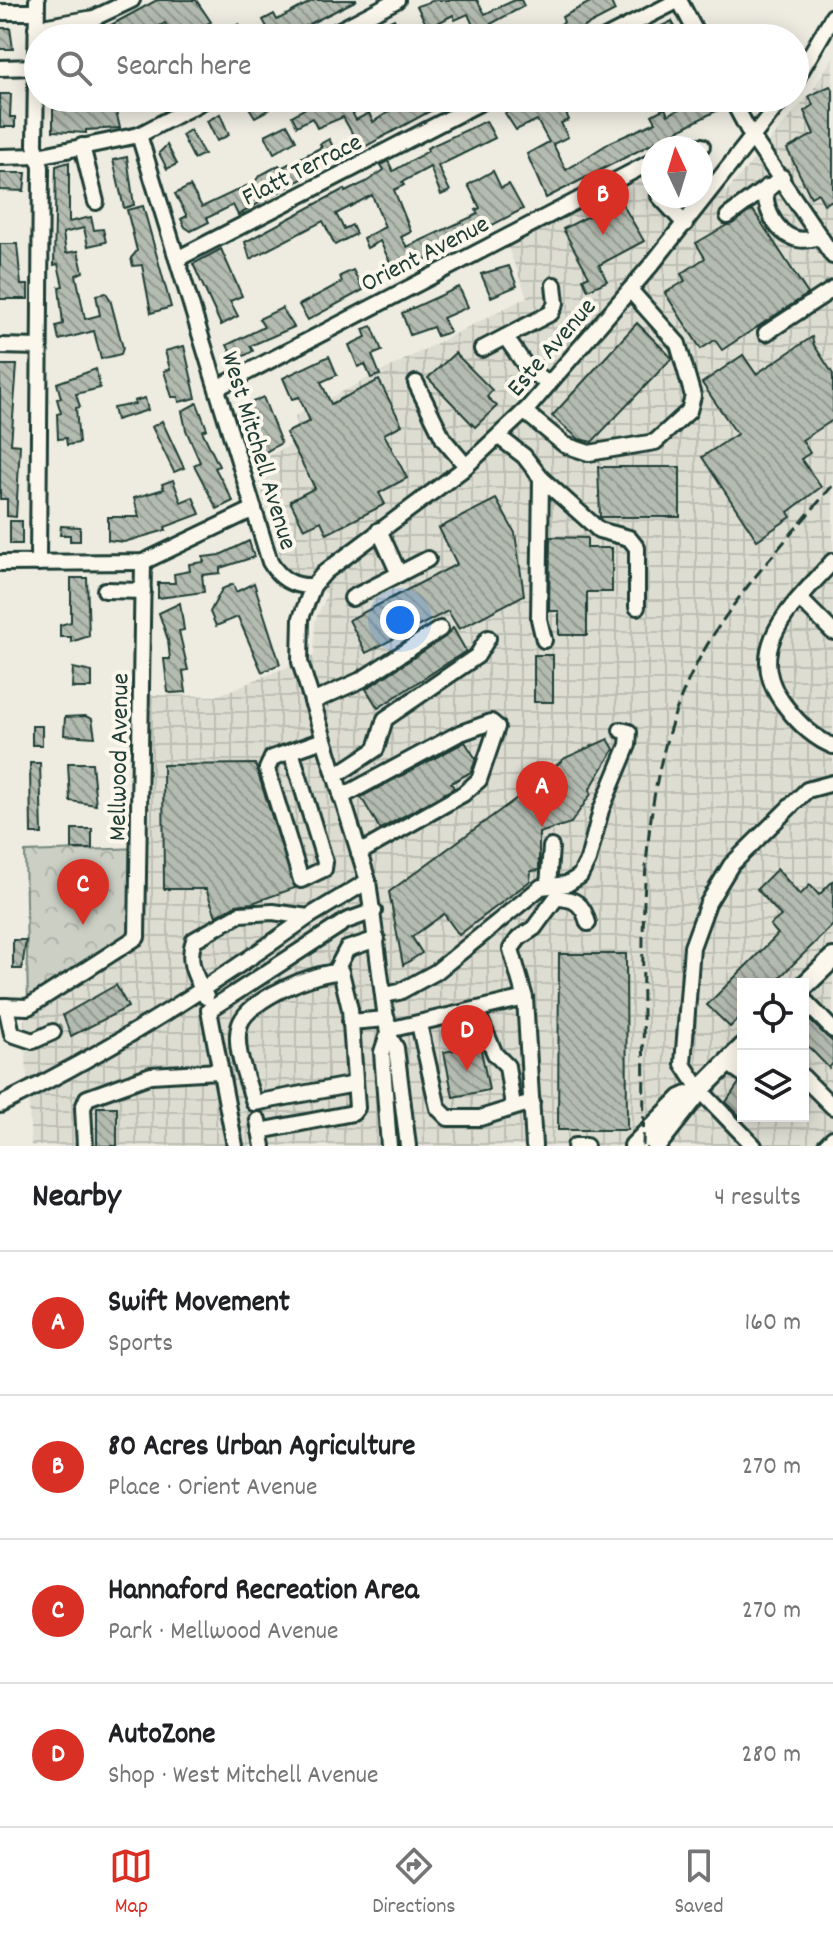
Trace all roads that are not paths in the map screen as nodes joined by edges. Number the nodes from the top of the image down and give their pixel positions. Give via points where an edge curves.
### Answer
1 (132, 0) edge
2 (397, 0) edge
3 (679, 0) edge
4 (36, 6) edge
5 (0, 12) edge
6 (833, 16) edge
7 (59, 24) edge
8 (351, 24) edge
9 (632, 24) edge
10 (692, 24) edge
11 (809, 57) edge
12 (24, 67) edge
13 (0, 68) edge
14 (37, 112) edge
15 (183, 112) edge
16 (462, 112) edge
17 (739, 112) edge
18 (772, 112) edge
19 (139, 135) junction
20 (752, 137) junction
21 (82, 146) junction
22 (38, 156) junction
23 (0, 157) edge
24 (641, 167) edge
25 (782, 177) junction
26 (767, 187) junction
27 (96, 202) dead end
28 (670, 208) edge
29 (728, 216) dead end
30 (685, 224) junction
31 (820, 236) junction
32 (833, 256) edge
33 (177, 259) junction
34 (554, 285) dead end
35 (833, 289) edge
36 (630, 290) junction
37 (766, 333) dead end
38 (506, 338) junction
39 (0, 346) edge
40 (39, 347) junction
41 (482, 349) dead end
42 (416, 383) dead end
43 (549, 384) junction
44 (217, 388) junction
45 (525, 412) junction
46 (499, 437) junction
47 (466, 466) junction
48 (541, 478) junction
49 (254, 509) junction
50 (379, 530) junction
51 (428, 559) dead end
52 (833, 561) edge
53 (143, 562) junction
54 (0, 563) edge
55 (38, 563) junction
56 (399, 574) junction
57 (313, 586) junction
58 (105, 590) dead end
59 (143, 591) junction
60 (352, 598) dead end
61 (800, 599) junction
62 (637, 607) dead end
63 (440, 629) dead end
64 (833, 632) edge
65 (488, 638) dead end
66 (544, 640) dead end
67 (312, 702) junction
68 (621, 730) dead end
69 (323, 740) junction
70 (833, 746) edge
71 (291, 751) junction
72 (335, 776) junction
73 (833, 783) edge
74 (341, 797) junction
75 (551, 847) dead end
76 (359, 853) junction
77 (368, 881) junction
78 (548, 886) junction
79 (374, 911) junction
80 (308, 917) junction
81 (588, 923) dead end
82 (377, 939) junction
83 (833, 958) edge
84 (335, 972) junction
85 (204, 992) junction
86 (384, 995) junction
87 (809, 995) edge
88 (525, 998) junction
89 (809, 1005) edge
90 (3, 1006) edge
91 (211, 1008) junction
92 (476, 1010) junction
93 (350, 1022) junction
94 (419, 1024) junction
95 (388, 1028) junction
96 (833, 1030) edge
97 (53, 1032) dead end
98 (740, 1050) edge
99 (727, 1063) junction
100 (737, 1070) edge
101 (219, 1071) junction
102 (809, 1083) edge
103 (355, 1084) junction
104 (700, 1090) junction
105 (532, 1102) junction
106 (0, 1105) edge
107 (513, 1106) junction
108 (833, 1107) edge
109 (260, 1132) edge
110 (833, 1138) edge
111 (85, 1146) edge
112 (235, 1146) edge
113 (389, 1146) edge
114 (408, 1146) edge
115 (534, 1146) edge
116 (575, 1146) edge
117 (586, 1146) edge
118 (634, 1146) edge
119 (656, 1146) edge
120 (754, 1146) edge
121 (825, 1146) edge

1 - 7 street via 94,18
2 - 8 street
3 - 9 street
3 - 10 street
4 - 5 street
6 - 11 street
12 - 13 street
14 - 22 street
15 - 19 street
16 - 33 street, Flatt Terrace
17 - 20 street
18 - 20 street, Este Avenue
19 - 21 street
19 - 33 street, West Mitchell Avenue
20 - 25 street
20 - 30 street, Este Avenue
21 - 22 street
21 - 27 street
22 - 23 street
22 - 40 street
24 - 44 street, Orient Avenue
25 - 26 street
25 - 31 street
26 - 29 street
26 - 31 street via 766,201 781,232 793,239
28 - 30 street
30 - 36 street, Este Avenue
31 - 32 street
33 - 44 street, West Mitchell Avenue
34 - 38 street via 551,313
35 - 37 street
36 - 43 street, Este Avenue
36 - 45 street via 678,344 693,396 689,411 655,442 589,453 565,445
38 - 41 street
38 - 43 street via 528,369
39 - 40 street
40 - 55 street
42 - 47 street via 444,440
43 - 45 street, Este Avenue
44 - 49 street, West Mitchell Avenue
45 - 46 street, Este Avenue
46 - 47 street, Este Avenue
46 - 48 street
47 - 50 street, Este Avenue
48 - 62 street via 599,530 629,538 637,548
48 - 66 street via 539,619
49 - 53 street
49 - 57 street, West Mitchell Avenue via 279,575 292,584
50 - 56 street
50 - 57 street, Este Avenue
51 - 56 street
52 - 61 street
53 - 55 street
53 - 59 street, Mellwood Avenue
54 - 55 street
56 - 60 street
57 - 67 street via 301,618 299,647
58 - 59 street
59 - 90 street, Mellwood Avenue via 137,937 28,1007
61 - 64 street
61 - 70 street via 770,640 765,662 773,691 798,723
63 - 67 street via 361,680
65 - 72 street via 477,656 385,719 376,749
67 - 69 street
68 - 78 street via 629,732 628,745 601,810 588,860 580,876
69 - 71 street
69 - 72 street
71 - 71 street via 272,758 267,769 301,880 324,869 325,862
72 - 74 street
73 - 104 street via 807,790 768,825 731,865 708,903 692,947 683,1064
74 - 76 street
74 - 76 street via 458,734 491,722 497,727 479,780
75 - 78 street
76 - 77 street
77 - 79 street
77 - 80 street
78 - 86 street via 436,972
79 - 82 street
79 - 91 street via 346,921
80 - 85 street
80 - 85 street via 240,914 194,940 189,953
81 - 88 street via 576,901 556,898 534,928 519,938 511,949
82 - 84 street via 347,949
82 - 86 street
83 - 87 main road
84 - 93 street via 345,979
84 - 103 street via 280,990 246,1015 239,1025 240,1051 254,1103
85 - 91 street
85 - 106 street
86 - 95 street
88 - 92 street
88 - 105 street
89 - 96 street
90 - 97 street via 12,1034 33,1041
91 - 101 street
92 - 94 street
92 - 107 street via 495,1054 507,1066
93 - 95 street
93 - 103 street
94 - 95 street
94 - 107 street via 438,1108 448,1118 480,1118
95 - 113 street via 382,1052
95 - 114 street via 396,1048
98 - 99 main road
99 - 100 street
99 - 104 main road
101 - 111 street via 151,1075 87,1098
101 - 112 street
102 - 108 street
103 - 109 street via 353,1113
104 - 118 main road via 681,1099
104 - 119 main road
104 - 120 street
105 - 107 street
105 - 115 street
110 - 121 street
116 - 117 street

